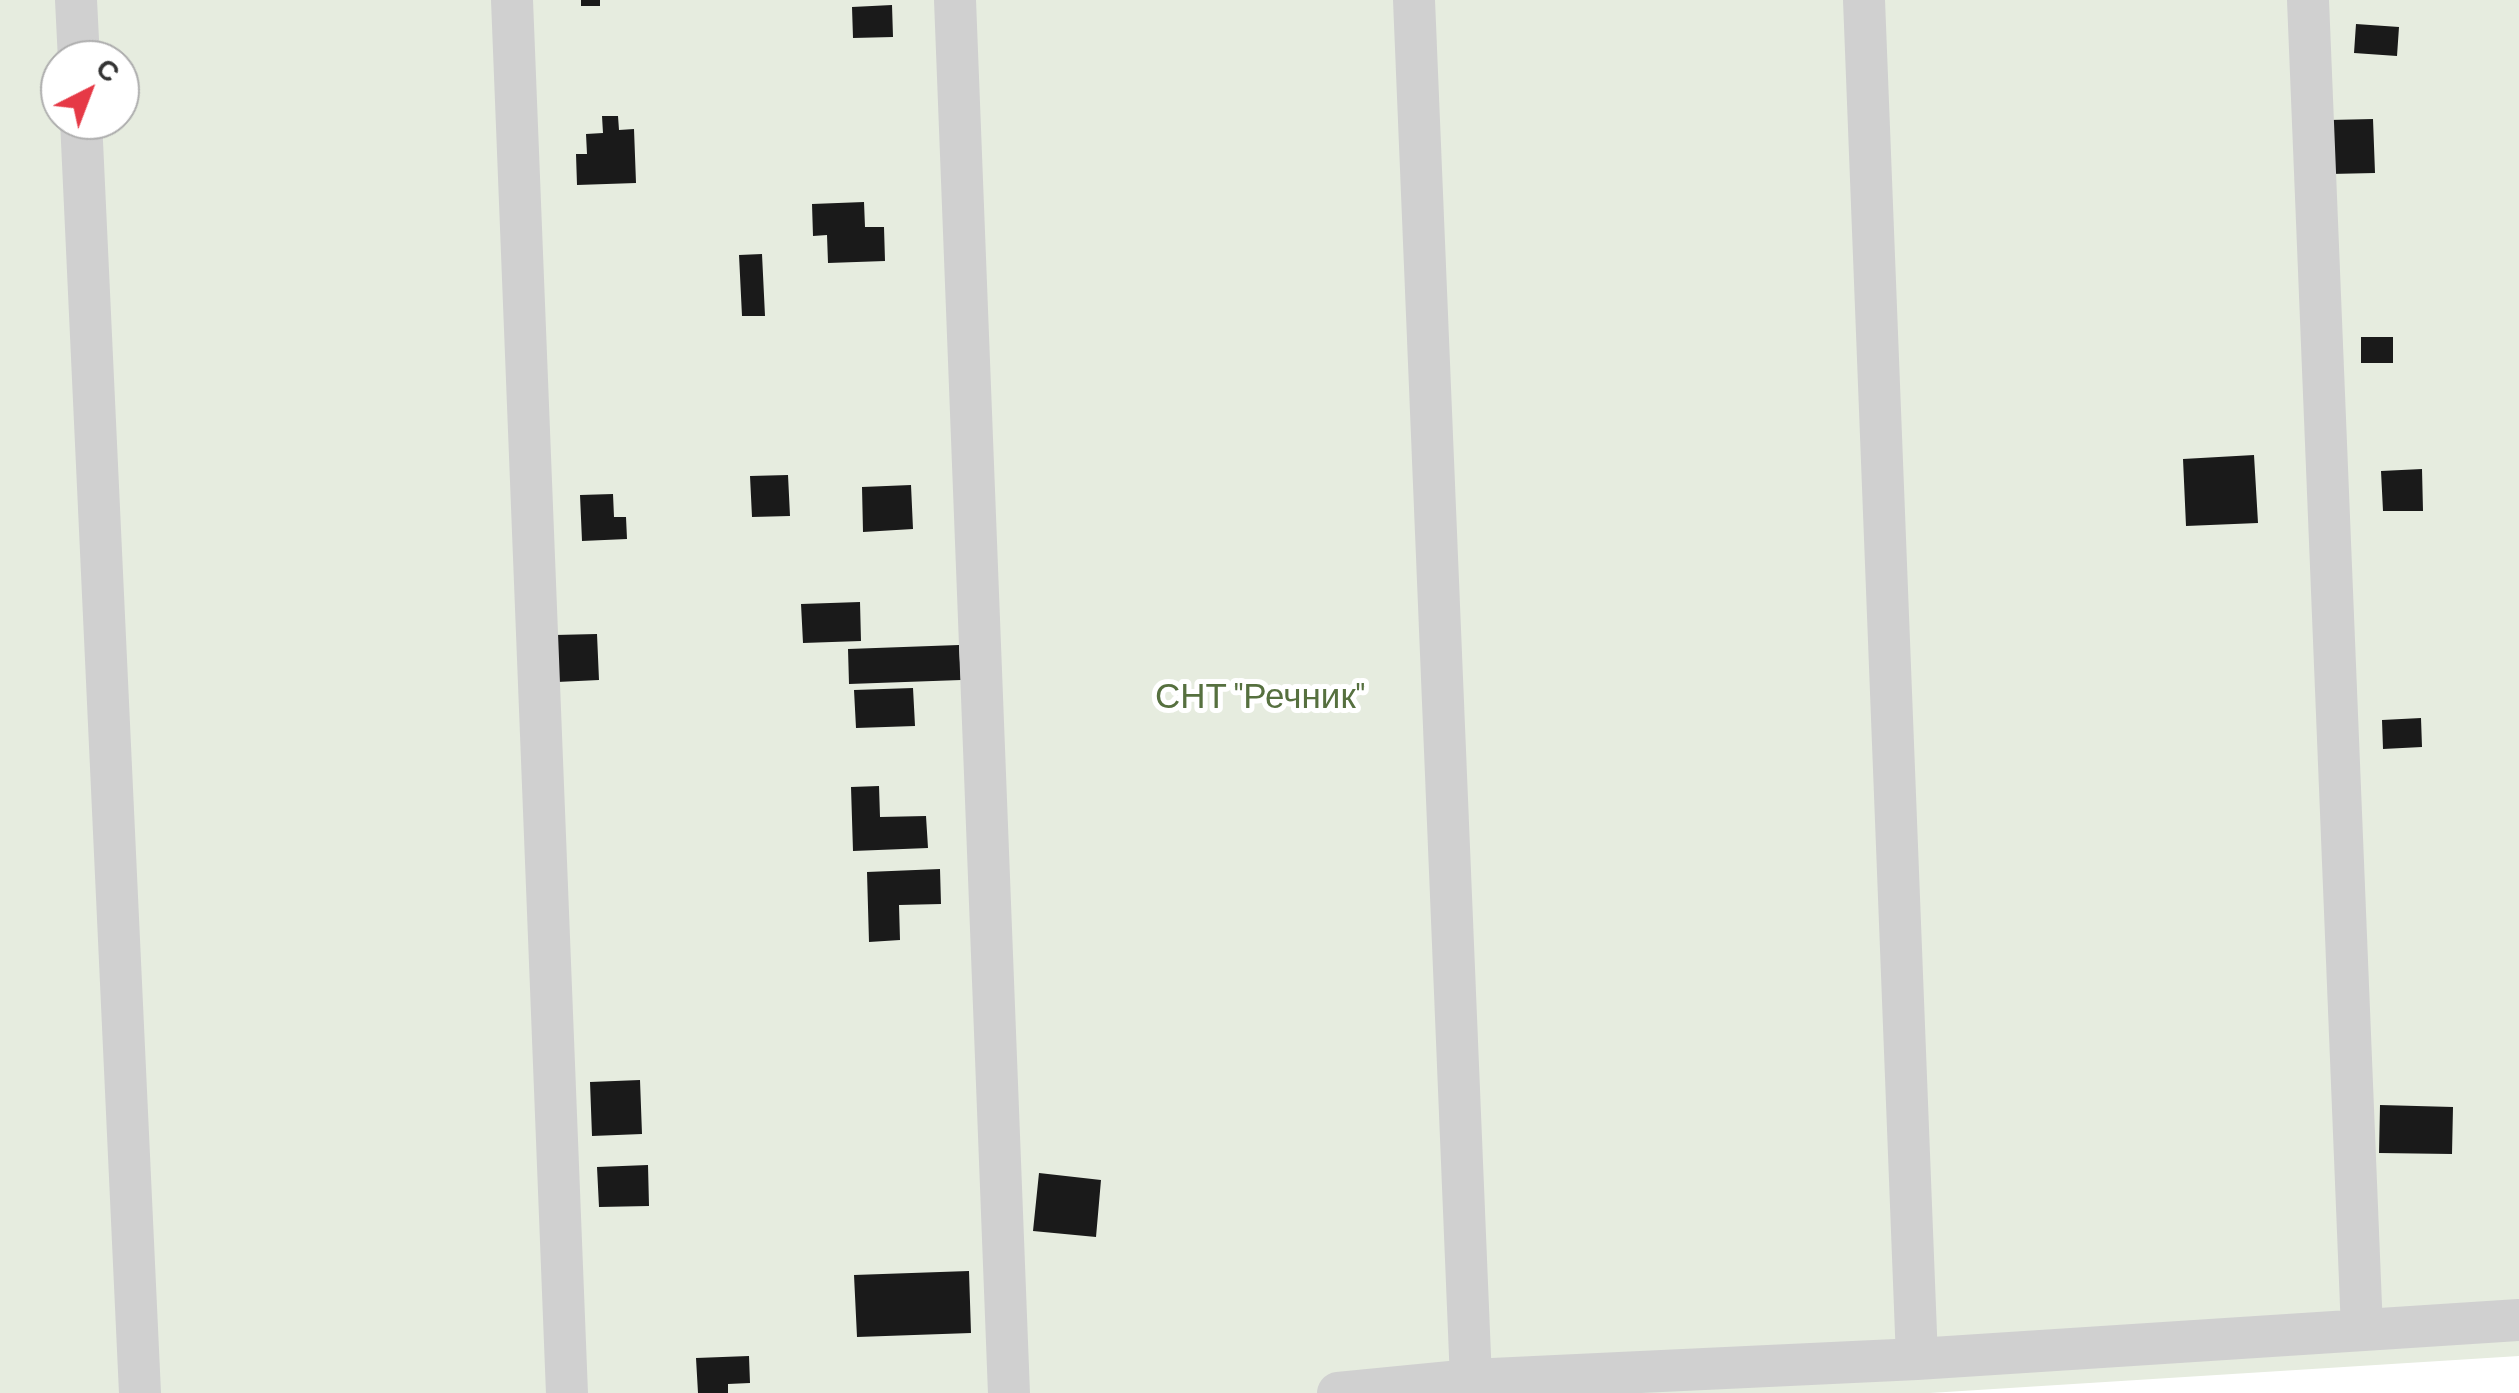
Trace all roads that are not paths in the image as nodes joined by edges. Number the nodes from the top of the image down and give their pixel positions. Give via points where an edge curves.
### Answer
1 (76, 0) edge
2 (512, 0) edge
3 (955, 0) edge
4 (1414, 0) edge
5 (1864, 0) edge
6 (2308, 0) edge
7 (78, 40) edge
8 (83, 140) edge
9 (2519, 1320) edge
10 (2362, 1330) junction
11 (1917, 1359) junction
12 (1471, 1380) junction
13 (140, 1393) edge
14 (566, 1393) edge
15 (1009, 1393) edge
16 (1338, 1393) edge

1 - 7 street
2 - 14 street
3 - 15 street
4 - 12 street
5 - 11 street
6 - 10 street
8 - 13 street
9 - 10 street
10 - 11 street
11 - 12 street
12 - 16 street

